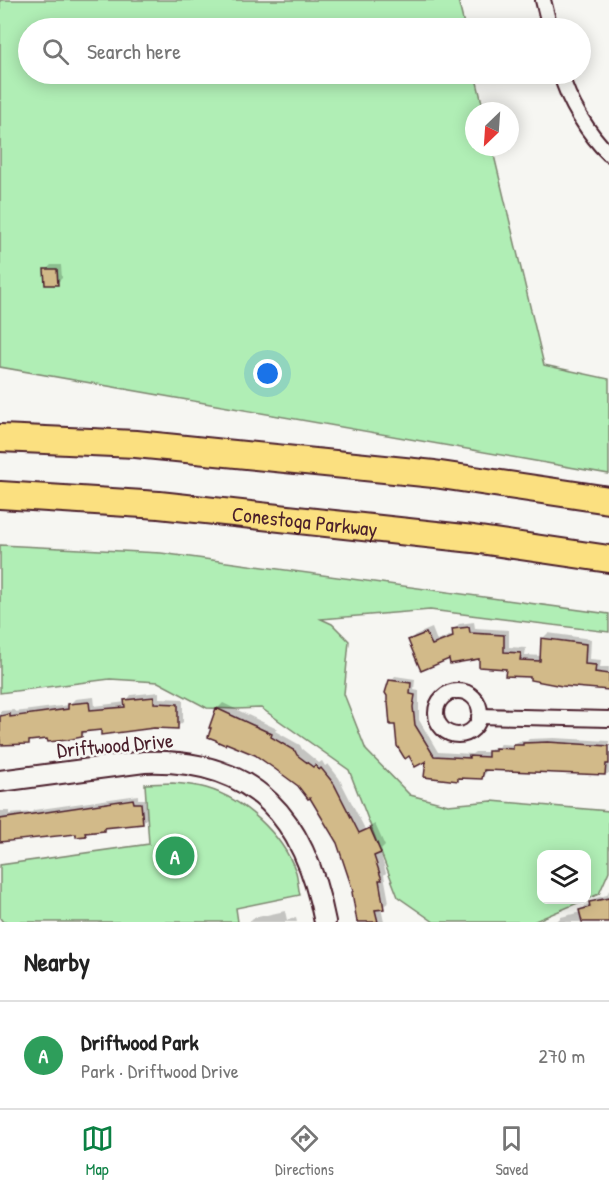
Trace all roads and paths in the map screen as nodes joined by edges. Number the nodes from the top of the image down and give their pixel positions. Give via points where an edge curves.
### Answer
1 (543, 0) edge
2 (548, 18) edge
3 (564, 84) edge
4 (609, 154) edge
5 (0, 438) edge
6 (0, 495) edge
7 (609, 500) edge
8 (609, 559) edge
9 (479, 716) dead end
10 (609, 719) edge
11 (0, 781) edge
12 (325, 922) edge

1 - 2 street
3 - 4 street via 593,139
5 - 7 highway via 136,444 434,474
6 - 8 highway, Conestoga Parkway via 171,506 473,539
9 - 10 street
11 - 12 street, Driftwood Drive via 168,761 227,775 260,793 285,818 318,888

